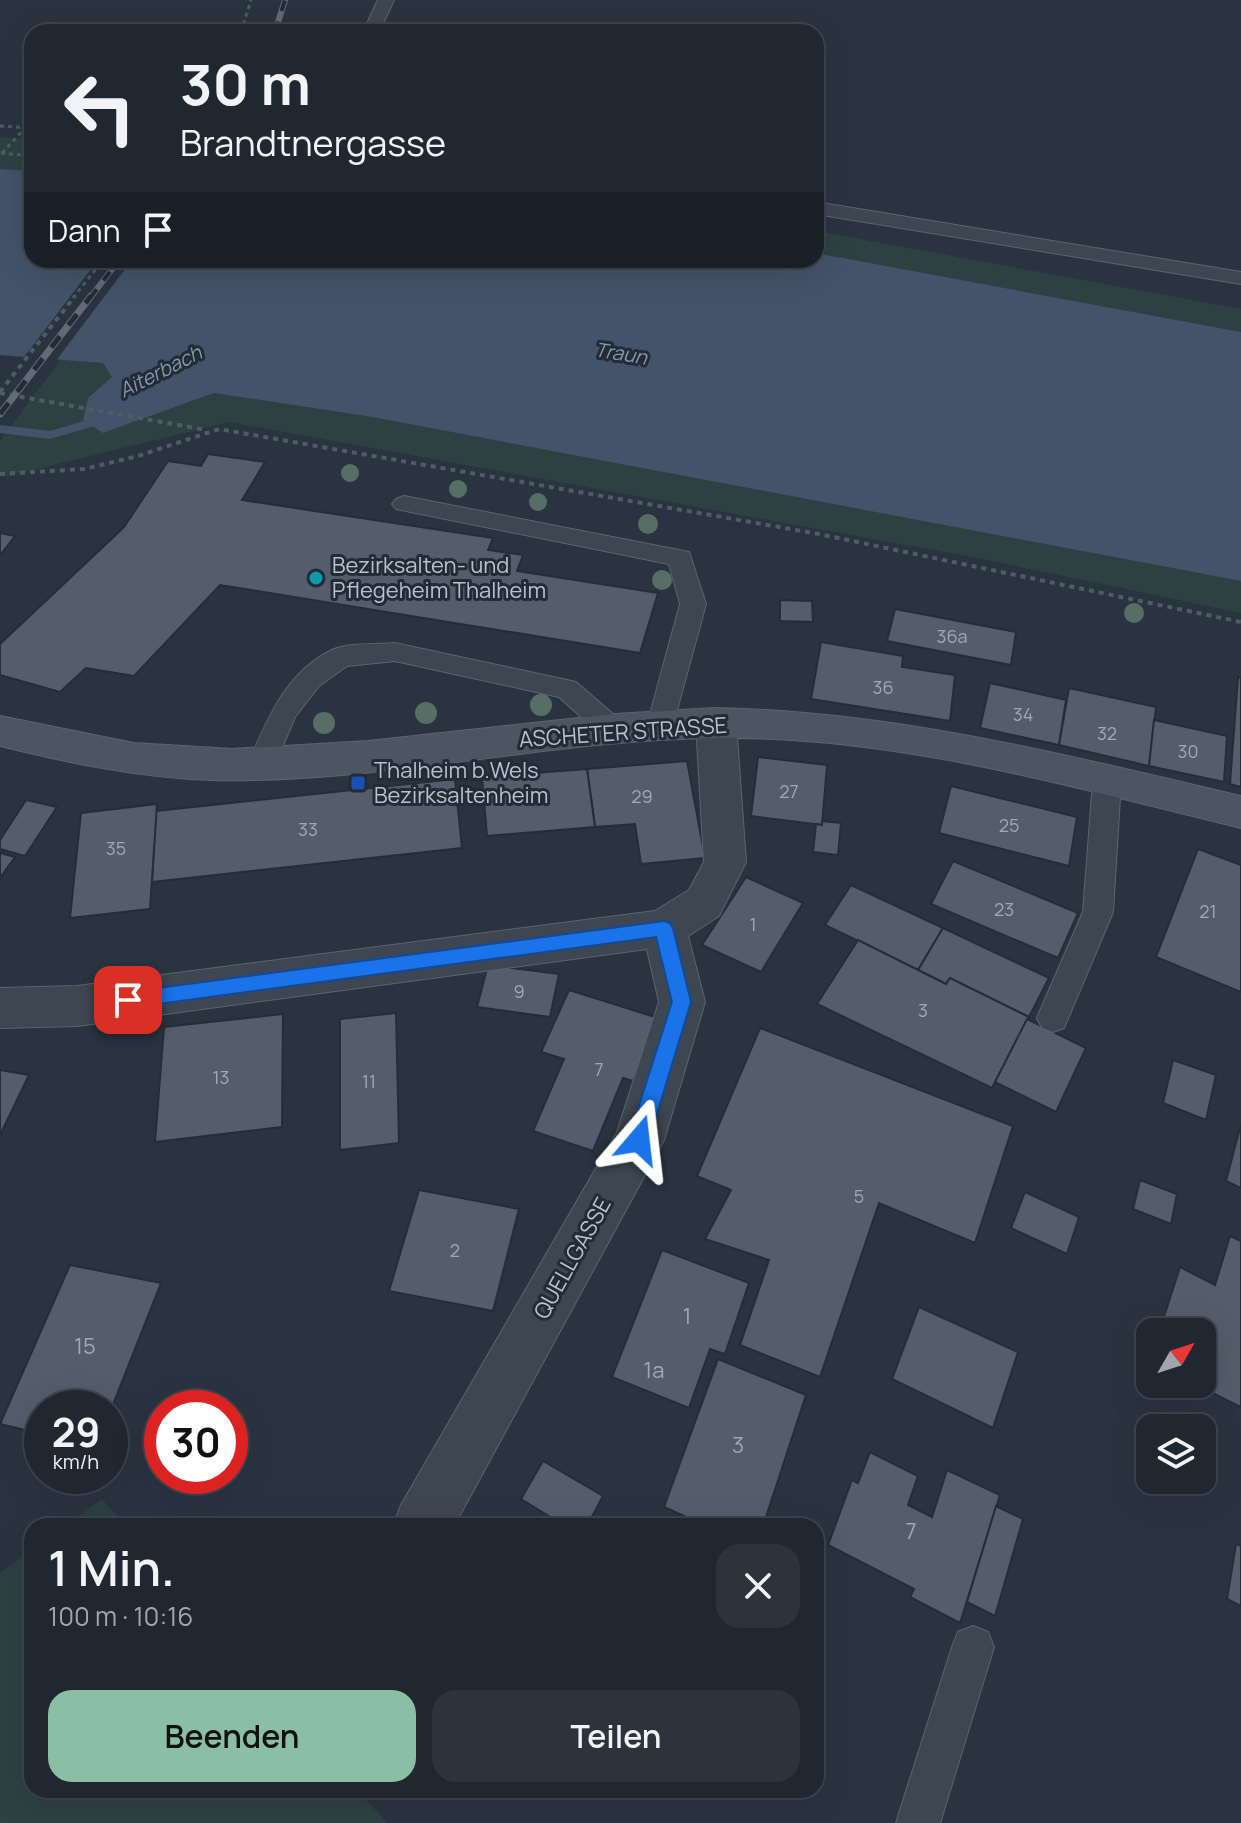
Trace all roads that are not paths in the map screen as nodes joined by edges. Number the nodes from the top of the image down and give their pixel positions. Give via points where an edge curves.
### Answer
1 (386, 0) edge
2 (375, 24) edge
3 (824, 209) edge
4 (1241, 278) edge
5 (404, 504) dead end
6 (716, 723) junction
7 (661, 725) junction
8 (611, 728) junction
9 (0, 731) edge
10 (262, 764) junction
11 (1107, 781) junction
12 (1241, 812) edge
13 (664, 928) junction
14 (0, 1008) edge
15 (1053, 1018) dead end
16 (426, 1518) edge
17 (973, 1647) dead end
18 (918, 1823) edge

1 - 2 lane
3 - 4 lane
5 - 7 lane via 680,558 693,604
6 - 7 main road, ASCHETER STRASSE
6 - 11 main road, ASCHETER STRASSE via 874,734
6 - 13 street via 725,862 704,903
7 - 8 main road, ASCHETER STRASSE
8 - 10 main road, ASCHETER STRASSE
8 - 10 lane via 567,689 395,652 341,657 310,679 283,713
9 - 10 main road, ASCHETER STRASSE via 53,745 181,764
11 - 12 main road, ASCHETER STRASSE
11 - 15 lane via 1098,912
13 - 14 street via 77,1006
13 - 16 street, QUELLGASSE via 682,1002 639,1140
17 - 18 lane

